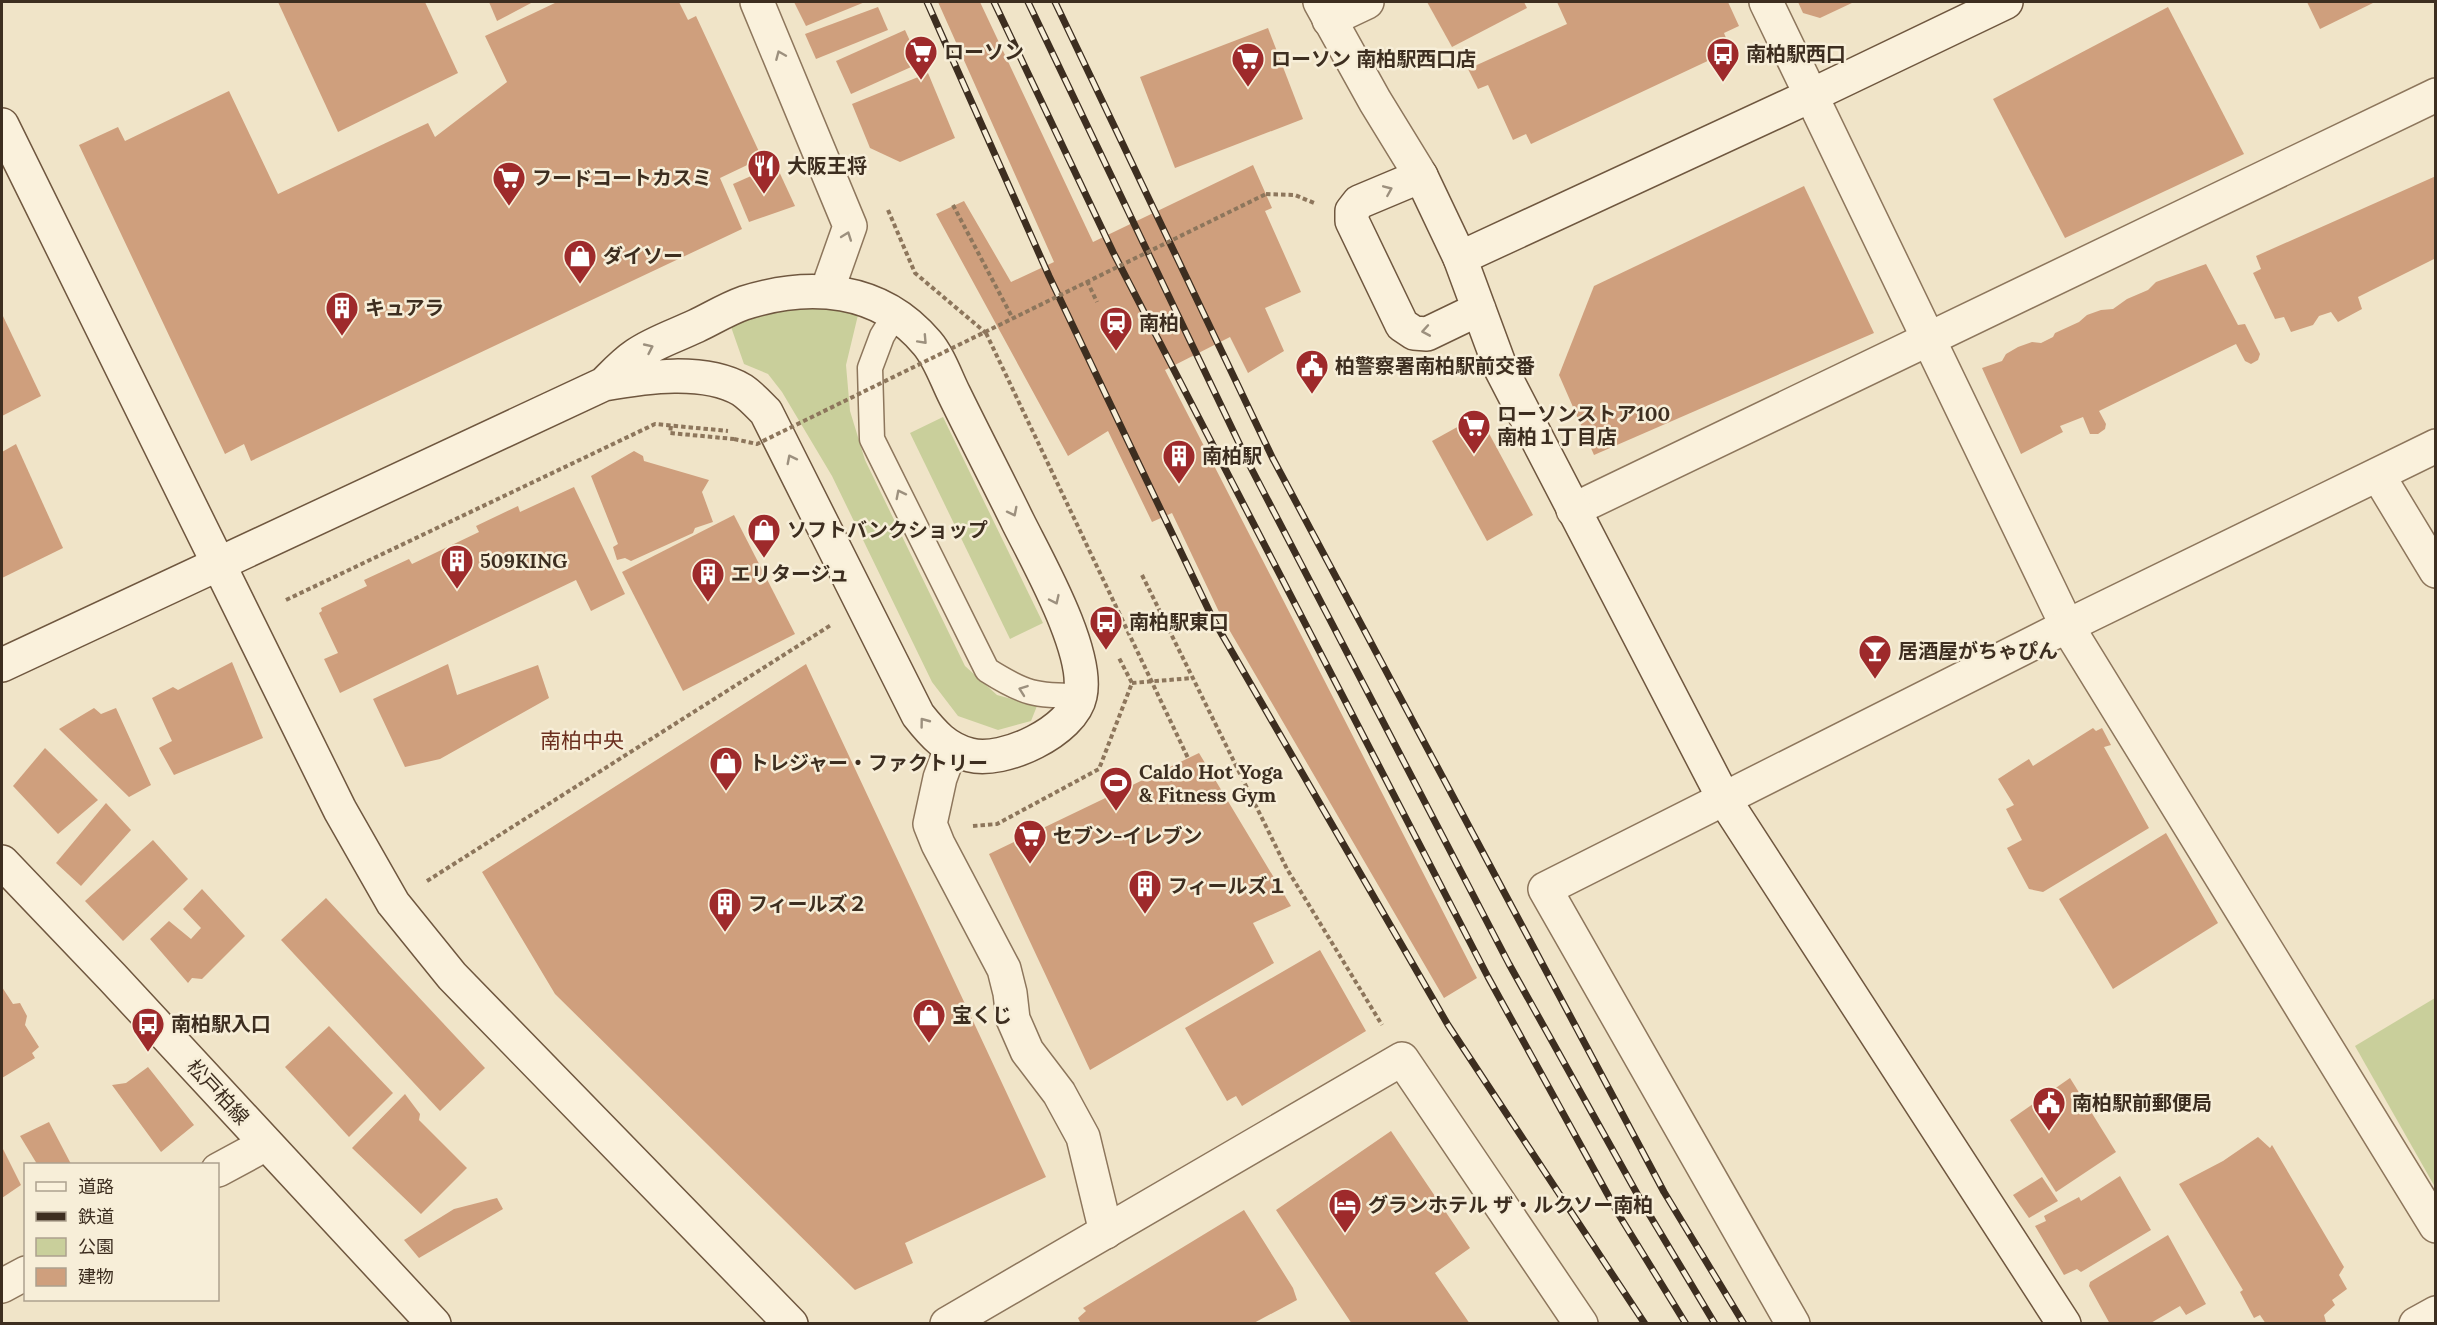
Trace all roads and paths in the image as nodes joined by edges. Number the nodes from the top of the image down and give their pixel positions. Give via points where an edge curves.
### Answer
1 (757, 2) edge
2 (1367, 2) edge
3 (1766, 2) edge
4 (2006, 2) edge
5 (1324, 11) edge
6 (2436, 95) edge
7 (1810, 96) junction
8 (2, 125) edge
9 (1421, 176) junction
10 (885, 204) dead end
11 (953, 205) dead end
12 (1353, 221) junction
13 (1460, 258) junction
14 (1087, 281) junction
15 (827, 291) junction
16 (1097, 302) dead end
17 (1479, 309) junction
18 (896, 313) junction
19 (1012, 317) junction
20 (986, 333) junction
21 (1929, 339) junction
22 (604, 384) junction
23 (671, 426) dead end
24 (2436, 446) edge
25 (2378, 475) junction
26 (1573, 510) junction
27 (218, 564) junction
28 (2436, 571) edge
29 (1142, 575) dead end
30 (832, 624) dead end
31 (2067, 626) junction
32 (2, 665) edge
33 (1192, 678) junction
34 (1132, 683) dead end
35 (1080, 696) junction
36 (951, 748) junction
37 (1188, 758) dead end
38 (1724, 799) junction
39 (2, 862) edge
40 (393, 903) junction
41 (1402, 1059) junction
42 (266, 1144) junction
43 (219, 1169) edge
44 (2436, 1226) edge
45 (1106, 1232) junction
46 (24, 1274) edge
47 (2, 1286) edge
48 (2436, 1313) edge
49 (434, 1323) edge
50 (791, 1323) edge
51 (947, 1323) edge
52 (1581, 1323) edge
53 (1793, 1323) edge
54 (2064, 1323) edge
55 (2416, 1323) edge

15 -> 1 street via 850,226
2 - 5 street
3 - 7 street
4 - 7 street
5 - 9 street
6 - 21 street
7 - 13 street
7 - 21 street
8 - 27 street
12 -> 9 street via 1352,211 1359,202
9 - 13 street
10 - 20 path via 915,273
11 - 19 path
12 - 14 path, bridge via 1295,195 1266,194
17 -> 12 street via 1427,334 1414,333 1402,325
13 - 17 street
14 - 16 path
14 - 19 path, bridge
15 - 18 street via 866,298
22 -> 15 street via 637,354 743,304 787,294
17 - 26 street via 1501,369
18 -> 35 street via 929,344 1031,547 1074,640 1080,662
35 -> 18 lane via 1021,691 987,670 872,439 870,368
19 - 20 path, bridge
20 - 23 path, bridge via 757,444 670,433
20 - 37 path, bridge
21 - 26 street
21 - 31 street
22 - 27 street
36 -> 22 street via 936,738 918,715 766,412 742,390 713,380 647,377
24 - 25 street
25 - 28 street
25 - 31 street
26 - 38 street
27 - 32 street
27 - 40 street via 340,810
29 - 33 path
30 - 40 path
31 - 38 street
31 - 44 street
33 - 34 path
33 - 41 path via 1287,869
35 - 36 street via 1068,717 1052,732 1014,752 972,756
36 - 45 street via 930,824 1004,969 1013,1018 1027,1051 1059,1093 1083,1137
38 - 53 street via 1545,889
38 - 54 street
39 - 42 street, 松戸柏線
40 - 50 street via 452,976
41 - 45 street
41 - 52 street
42 - 43 street
42 - 49 street, 松戸柏線
45 - 51 street
46 - 47 street
48 - 55 street

